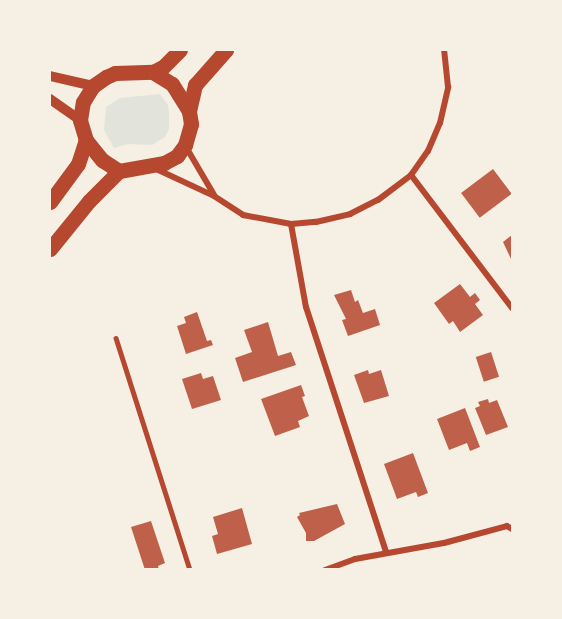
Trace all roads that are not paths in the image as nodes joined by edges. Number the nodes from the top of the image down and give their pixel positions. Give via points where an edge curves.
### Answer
1 (180, 50) edge
2 (226, 50) edge
3 (444, 50) edge
4 (153, 72) junction
5 (50, 76) edge
6 (93, 86) junction
7 (50, 99) edge
8 (189, 111) junction
9 (80, 120) junction
10 (86, 140) junction
11 (185, 145) junction
12 (151, 167) junction
13 (119, 171) junction
14 (411, 174) junction
15 (214, 196) junction
16 (50, 202) edge
17 (291, 224) junction
18 (50, 249) edge
19 (513, 308) edge
20 (116, 338) dead end
21 (511, 526) edge
22 (386, 552) junction
23 (190, 570) edge
24 (326, 570) edge

1 - 4 main road
2 - 8 main road via 195,85
3 - 14 street via 448,87 440,123 428,151
4 - 6 main road via 116,73
4 - 8 main road via 172,84
5 - 6 street
6 - 9 main road via 83,102
7 - 9 street
8 - 11 main road via 191,124
9 - 10 main road
10 - 13 main road via 102,160
10 - 16 main road via 78,164
11 - 12 main road via 177,156
11 - 15 street
12 - 13 main road
12 - 15 street
13 - 18 main road
14 - 17 street via 378,200 350,214
14 - 19 street
15 - 17 street via 243,215
17 - 22 street via 306,307
20 - 23 lane
21 - 22 street
22 - 24 street

